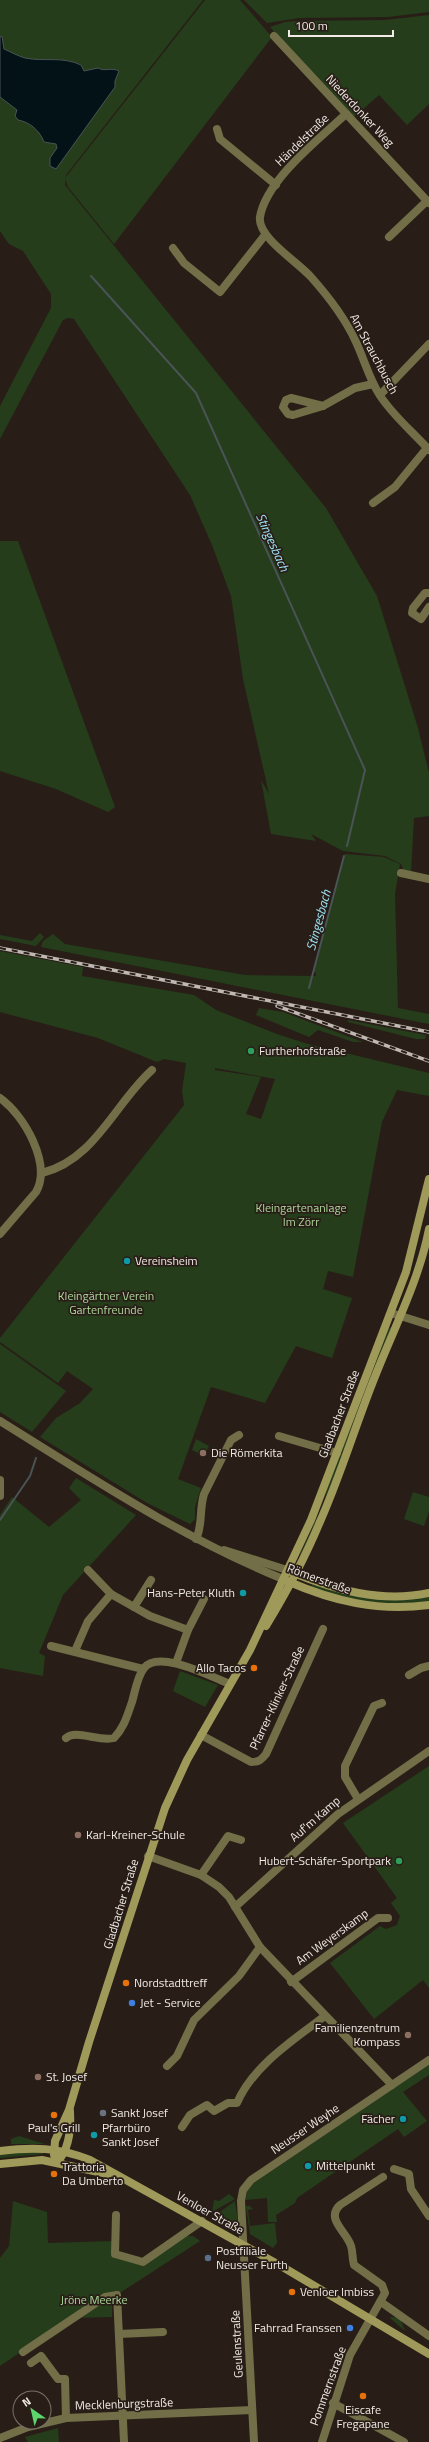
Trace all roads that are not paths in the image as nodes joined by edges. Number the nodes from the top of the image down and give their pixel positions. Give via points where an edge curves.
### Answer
1 (274, 36) dead end
2 (346, 114) junction
3 (217, 130) dead end
4 (276, 185) junction
5 (428, 202) edge
6 (265, 235) junction
7 (389, 237) dead end
8 (173, 248) dead end
9 (429, 344) edge
10 (373, 384) junction
11 (380, 395) junction
12 (323, 406) dead end
13 (428, 449) edge
14 (373, 503) dead end
15 (429, 593) edge
16 (429, 607) edge
17 (401, 872) dead end
18 (429, 879) edge
19 (152, 1070) dead end
20 (0, 1098) edge
21 (42, 1173) junction
22 (429, 1179) edge
23 (429, 1229) edge
24 (0, 1234) edge
25 (416, 1236) junction
26 (428, 1239) edge
27 (391, 1313) junction
28 (401, 1316) junction
29 (429, 1325) edge
30 (0, 1421) edge
31 (239, 1435) dead end
32 (279, 1436) dead end
33 (337, 1454) junction
34 (0, 1480) edge
35 (0, 1496) edge
36 (196, 1539) junction
37 (208, 1546) junction
38 (88, 1570) dead end
39 (287, 1570) junction
40 (296, 1574) junction
41 (283, 1579) junction
42 (150, 1580) dead end
43 (291, 1583) junction
44 (429, 1593) edge
45 (111, 1594) junction
46 (204, 1599) dead end
47 (429, 1605) edge
48 (134, 1607) junction
49 (323, 1629) dead end
50 (188, 1630) junction
51 (51, 1646) dead end
52 (250, 1650) junction
53 (75, 1651) junction
54 (176, 1663) junction
55 (429, 1666) edge
56 (143, 1668) junction
57 (409, 1675) dead end
58 (230, 1684) junction
59 (382, 1703) dead end
60 (201, 1735) junction
61 (66, 1738) dead end
62 (429, 1751) edge
63 (358, 1799) junction
64 (241, 1840) dead end
65 (148, 1856) junction
66 (201, 1875) junction
67 (235, 1907) junction
68 (388, 1918) dead end
69 (260, 1947) junction
70 (291, 1982) junction
71 (324, 2016) junction
72 (429, 2060) edge
73 (167, 2066) dead end
74 (392, 2085) junction
75 (70, 2110) junction
76 (182, 2127) dead end
77 (53, 2149) junction
78 (65, 2150) junction
79 (0, 2151) edge
80 (57, 2162) junction
81 (0, 2164) edge
82 (394, 2169) dead end
83 (121, 2177) junction
84 (383, 2177) dead end
85 (116, 2215) dead end
86 (429, 2216) edge
87 (202, 2222) junction
88 (245, 2245) junction
89 (381, 2302) junction
90 (371, 2319) junction
91 (163, 2332) dead end
92 (119, 2334) junction
93 (429, 2336) edge
94 (23, 2352) dead end
95 (429, 2354) edge
96 (31, 2363) dead end
97 (333, 2403) junction
98 (252, 2410) junction
99 (123, 2416) junction
100 (66, 2418) junction
101 (0, 2438) edge
102 (124, 2442) edge
103 (254, 2442) edge
104 (322, 2442) edge
105 (404, 2442) edge

1 - 2 street, Niederdonker Weg
2 - 4 street, Händelstraße via 297,159
2 - 5 street, Niederdonker Weg
3 - 4 street, Händelstraße via 220,139
4 - 6 street, Händelstraße via 260,217
5 - 7 street
6 - 8 street via 220,292 184,263
6 - 10 street, Am Strauchbusch via 310,276 327,297 355,340
9 - 11 street
10 - 11 street, Am Strauchbusch
10 - 12 street via 355,388
11 - 13 street, Am Strauchbusch
13 - 14 street via 395,487
15 - 16 street via 424,593 412,608 412,613 421,619
17 - 18 street
19 - 21 street via 96,1138 63,1165
20 - 21 street via 12,1108 25,1125
21 - 24 street via 41,1184 36,1192
22 - 25 main road, Gladbacher Straße
23 - 26 main road, Gladbacher Straße
25 - 26 street
25 - 27 main road, Gladbacher Straße
26 - 28 main road, Gladbacher Straße
27 - 28 street
27 - 33 main road, Gladbacher Straße
28 - 29 street
28 - 40 main road, Gladbacher Straße via 376,1374 322,1518
30 - 36 street, Römerstraße via 126,1500
31 - 36 street via 232,1440 204,1494 201,1504 201,1528
32 - 33 street
33 - 39 main road, Gladbacher Straße via 311,1520
34 - 35 street
36 - 37 street, Römerstraße
37 - 39 street, Römerstraße
37 - 41 street, Römerstraße
38 - 45 street
39 - 40 main road, Römerstraße
39 - 41 main road, Gladbacher Straße
40 - 43 main road, Gladbacher Straße
40 - 44 main road, Römerstraße via 340,1589 370,1595 388,1597
41 - 43 main road, Römerstraße
41 - 52 main road, Gladbacher Straße
42 - 48 street
43 - 47 main road, Römerstraße via 352,1604 388,1608
43 - 52 main road, Gladbacher Straße
45 - 48 street
45 - 53 street via 88,1621
46 - 50 street
48 - 50 street via 150,1616
49 - 60 street, Pfarrer-Klinker-Straße via 262,1759 251,1762
50 - 54 street
51 - 53 street
52 - 58 main road, Gladbacher Straße
53 - 56 street
54 - 56 street via 154,1661
54 - 58 street
55 - 57 street
56 - 61 street via 124,1725 114,1738 100,1740 74,1734
58 - 60 main road, Gladbacher Straße
59 - 63 street, Auf'm Kamp via 374,1706 345,1766 347,1782
60 - 65 main road, Gladbacher Straße via 172,1793
62 - 63 street, Auf'm Kamp
63 - 67 street, Auf'm Kamp
64 - 66 street via 228,1836
65 - 66 street
65 - 75 main road, Gladbacher Straße
66 - 67 street via 219,1887
67 - 69 street
68 - 70 street, Am Weyerskamp via 378,1918
69 - 70 street
69 - 73 street via 240,1976 194,2020 177,2056
70 - 71 street
71 - 74 street
71 - 76 street via 268,2062 247,2085 237,2103 228,2103 214,2111 207,2104 190,2115
72 - 74 street, Neusser Weyhe
74 - 88 street, Neusser Weyhe via 247,2185 241,2201
75 - 77 main road, Gladbacher Straße
75 - 78 main road, Gladbacher Straße
77 - 78 main road, Venloer Straße
77 - 79 main road, Venloer Straße
77 - 80 main road
78 - 80 main road
78 - 83 main road, Venloer Straße
80 - 81 main road, Venloer Straße via 36,2160
80 - 83 main road, Venloer Straße
82 - 86 street via 409,2174 411,2189
83 - 87 main road, Venloer Straße
84 - 89 street via 340,2205 334,2216 350,2244 354,2265 384,2288
85 - 87 street via 116,2254 143,2262
87 - 88 main road, Venloer Straße
88 - 90 main road, Venloer Straße
88 - 98 street, Geulenstraße
89 - 90 street
89 - 93 street via 395,2310 407,2323
90 - 95 main road, Venloer Straße
90 - 97 street, Pommernstraße via 350,2356
91 - 92 street
92 - 94 street via 117,2295 105,2297
92 - 99 street
96 - 100 street via 41,2356 58,2379 65,2379
97 - 104 street, Pommernstraße
97 - 105 street
98 - 99 street, Mecklenburgstraße
98 - 103 street, Geulenstraße
99 - 100 street, Mecklenburgstraße
99 - 102 street
100 - 101 street, Mecklenburgstraße via 28,2427

